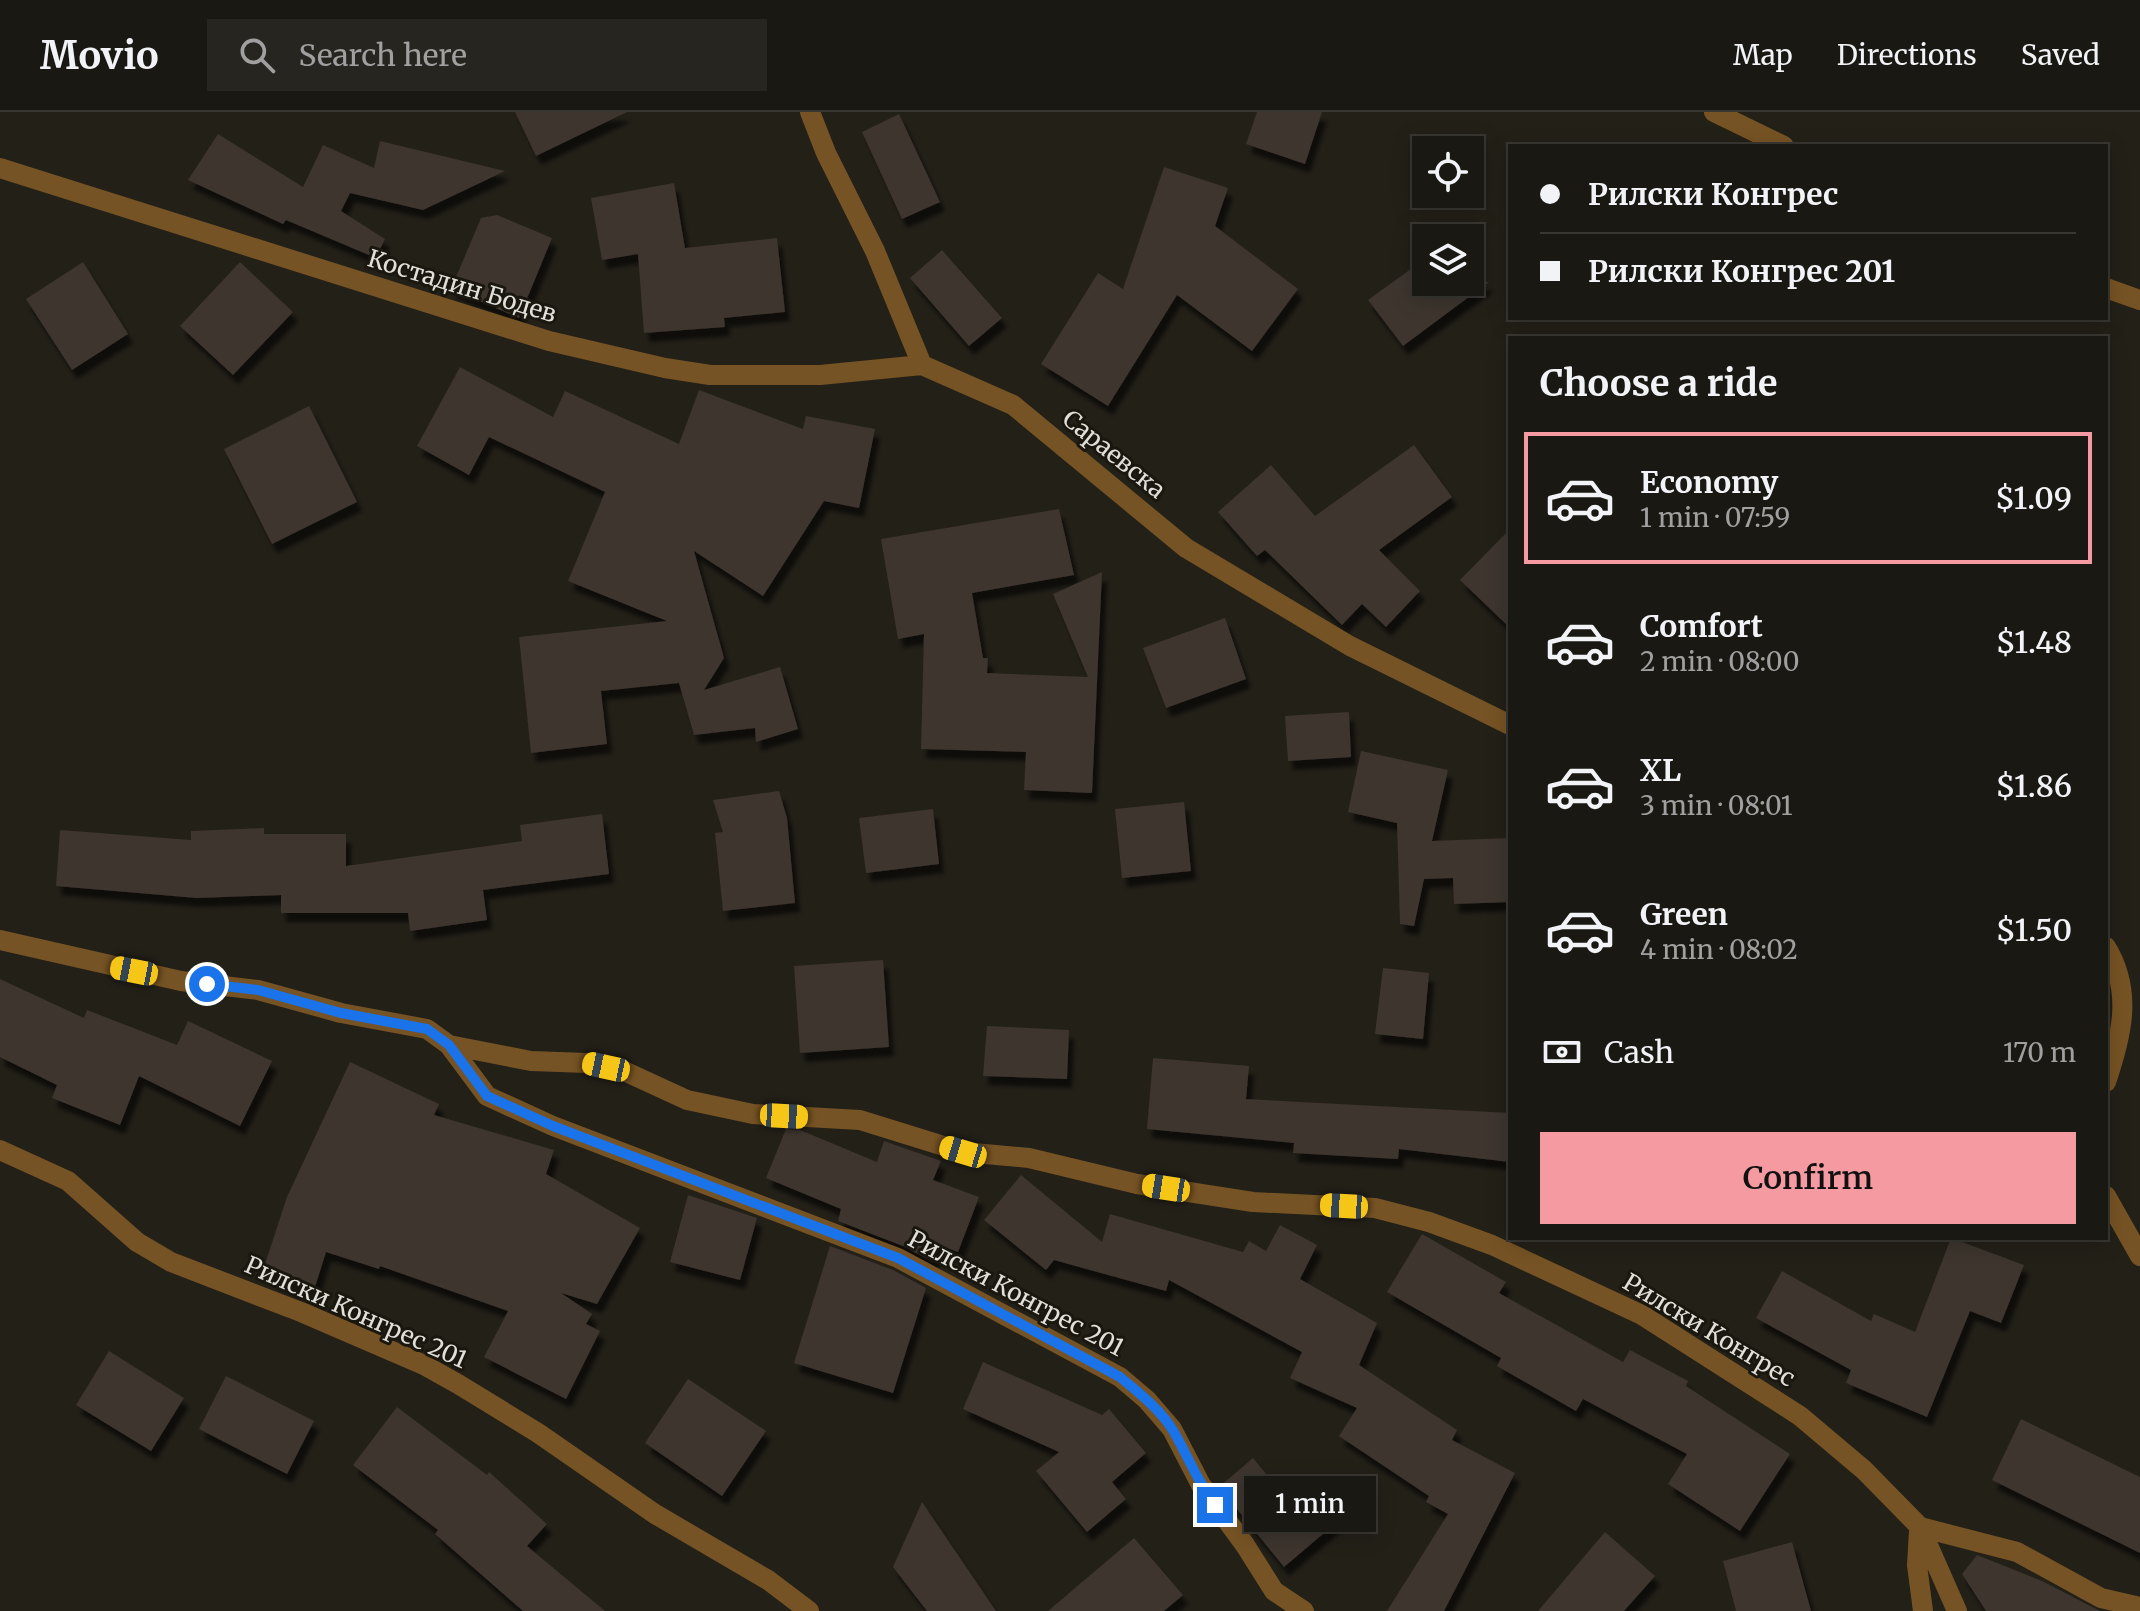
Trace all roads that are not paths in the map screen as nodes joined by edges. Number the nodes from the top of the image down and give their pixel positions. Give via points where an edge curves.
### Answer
1 (810, 112) edge
2 (1714, 112) edge
3 (1780, 144) edge
4 (0, 168) edge
5 (2108, 289) edge
6 (2140, 300) edge
7 (922, 365) junction
8 (1508, 724) edge
9 (0, 940) edge
10 (2108, 951) edge
11 (449, 1045) junction
12 (2108, 1076) edge
13 (0, 1150) edge
14 (2108, 1200) edge
15 (2140, 1256) edge
16 (1920, 1527) junction
17 (2140, 1607) edge
18 (809, 1611) edge
19 (1304, 1611) edge
20 (1923, 1611) edge
21 (1957, 1611) edge

1 - 7 street
2 - 3 street
4 - 7 street, Костадин Бодев via 549,341 651,365 710,375 820,375
5 - 6 street
7 - 8 street, Сараевска via 1013,405 1186,548 1350,646
9 - 11 street, Рилски Конгрес via 427,1029
10 - 12 street via 2121,976 2124,1006
11 - 16 street, Рилски Конгрес via 531,1061 587,1063 624,1071 687,1100 753,1114 860,1120 963,1152 1029,1158 1137,1184 1253,1202 1375,1208 1429,1222 1492,1245 1642,1315 1800,1416
11 - 19 street, Рилски Конгрес 201 via 487,1096 898,1258 1120,1377 1172,1429 1201,1485 1274,1591
13 - 18 street, Рилски Конгрес 201 via 68,1181 137,1242 171,1262 301,1312 458,1384
14 - 15 street
16 - 17 street via 2017,1552 2101,1598
16 - 20 street via 1917,1565
16 - 21 street

